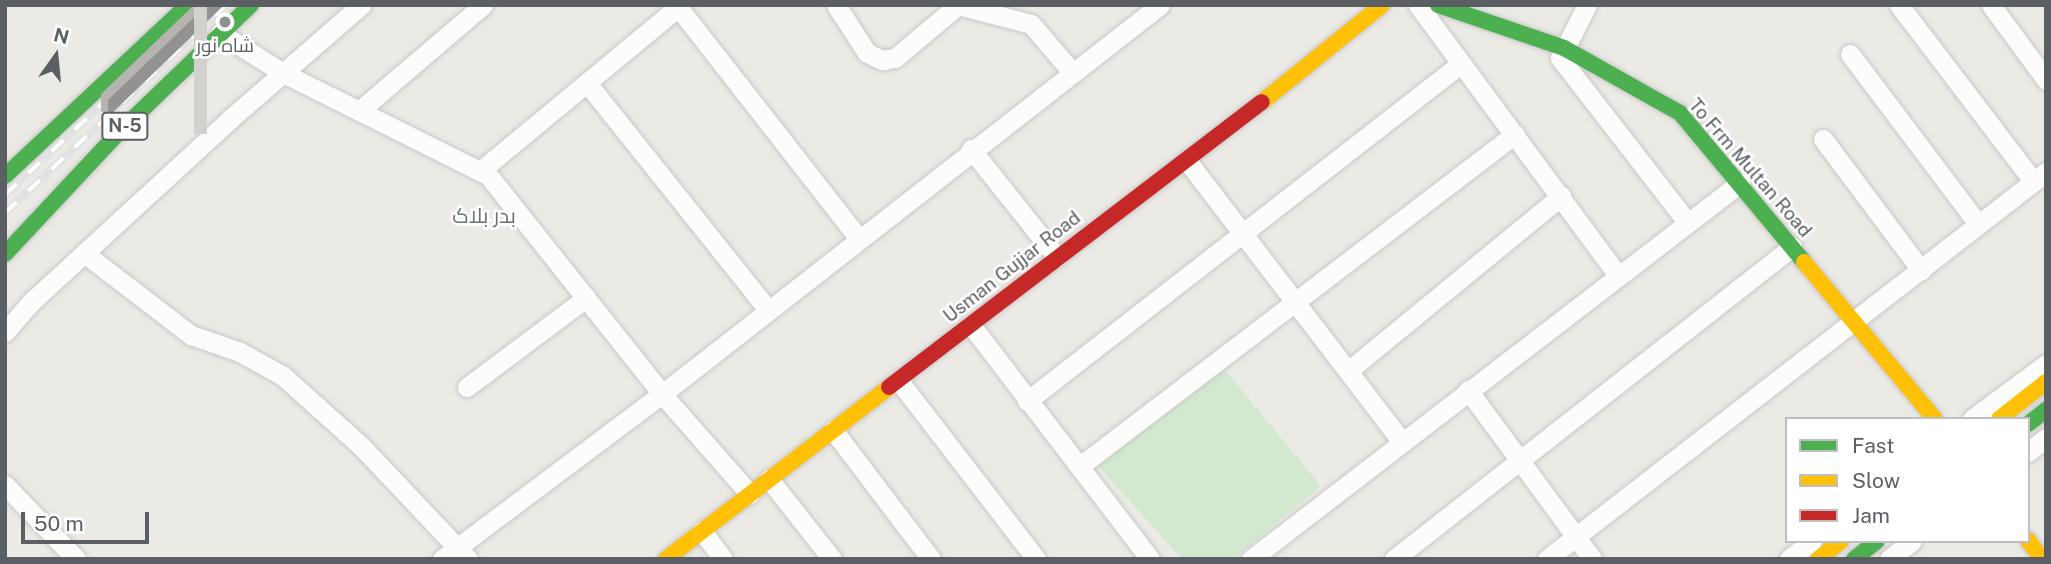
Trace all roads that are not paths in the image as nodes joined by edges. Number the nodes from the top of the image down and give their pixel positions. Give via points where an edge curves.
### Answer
1 (188, 5) edge
2 (251, 5) edge
3 (361, 5) edge
4 (482, 5) edge
5 (835, 5) edge
6 (958, 5) edge
7 (1160, 5) edge
8 (1382, 5) edge
9 (1418, 5) edge
10 (1438, 5) edge
11 (1587, 5) edge
12 (1899, 5) edge
13 (1991, 5) edge
14 (679, 6) edge
15 (220, 33) junction
16 (1563, 48) junction
17 (1850, 54) dead end
18 (1459, 65) junction
19 (1072, 72) junction
20 (283, 73) junction
21 (2046, 80) edge
22 (587, 83) junction
23 (359, 111) junction
24 (1515, 134) junction
25 (1823, 139) dead end
26 (971, 149) junction
27 (13, 155) edge
28 (1188, 162) junction
29 (480, 171) junction
30 (5, 176) edge
31 (2039, 177) edge
32 (1740, 183) junction
33 (1561, 196) junction
34 (1687, 222) junction
35 (1978, 224) junction
36 (1242, 233) junction
37 (858, 237) junction
38 (1792, 247) junction
39 (84, 253) junction
40 (5, 254) edge
41 (1057, 257) junction
42 (1921, 270) junction
43 (1618, 274) junction
44 (586, 298) junction
45 (1297, 304) junction
46 (768, 310) junction
47 (1853, 320) junction
48 (971, 325) junction
49 (5, 332) edge
50 (2046, 364) edge
51 (1348, 371) junction
52 (899, 381) junction
53 (2046, 382) edge
54 (467, 387) dead end
55 (1468, 390) junction
56 (663, 394) junction
57 (1027, 401) junction
58 (2046, 410) edge
59 (1933, 417) edge
60 (1975, 417) edge
61 (2002, 417) edge
62 (2030, 422) edge
63 (833, 430) junction
64 (2046, 438) edge
65 (1402, 442) junction
66 (2030, 450) edge
67 (1522, 460) junction
68 (1080, 466) junction
69 (769, 479) junction
70 (5, 485) edge
71 (750, 494) junction
72 (702, 531) junction
73 (1575, 537) junction
74 (1809, 543) edge
75 (1838, 543) edge
76 (1874, 543) edge
77 (1909, 543) edge
78 (2030, 543) edge
79 (464, 552) edge
80 (76, 559) edge
81 (442, 559) edge
82 (666, 559) edge
83 (723, 559) edge
84 (832, 559) edge
85 (931, 559) edge
86 (1036, 559) edge
87 (1150, 559) edge
88 (1251, 559) edge
89 (1394, 559) edge
90 (1547, 559) edge
91 (1592, 559) edge
92 (1789, 559) edge
93 (1818, 559) edge
94 (1854, 559) edge
95 (1889, 559) edge
96 (2042, 559) edge

1 - 27 street, N-5
2 - 15 street, N-5
3 - 20 street
4 - 23 street
5 - 6 street via 867,53 882,60 895,58
6 - 19 street via 1031,24
7 - 19 street
8 - 28 street, Usman Gujjar Road
9 - 18 street
10 - 16 street, To Frm Multan Road
11 - 16 street
12 - 31 street
13 - 21 street
14 - 22 street
14 - 37 street
15 - 20 street
15 - 40 street, N-5
16 - 32 street, To Frm Multan Road via 1680,113
16 - 34 street via 1560,58
17 - 35 street
18 - 24 street
18 - 36 street
19 - 26 street
20 - 23 street
20 - 39 street
22 - 29 street
22 - 46 street
23 - 29 street
24 - 33 street
24 - 45 street
25 - 42 street
26 - 37 street
26 - 41 street
27 - 30 street, N-5
28 - 36 street
28 - 41 street, Usman Gujjar Road
29 - 44 street
31 - 35 street
32 - 34 street
32 - 38 street, To Frm Multan Road
33 - 43 street
33 - 51 street
34 - 43 street
35 - 42 street
36 - 45 street
36 - 57 street
37 - 46 street
38 - 47 street, To Frm Multan Road
38 - 67 street
39 - 49 street
39 - 79 street via 191,335 240,352 283,376 362,447
41 - 48 street, Usman Gujjar Road
42 - 47 street
43 - 55 street
44 - 54 street
44 - 56 street
45 - 51 street
45 - 68 street
46 - 56 street
47 - 59 street, To Frm Multan Road
47 - 73 street
48 - 52 street, Usman Gujjar Road
48 - 57 street
50 - 60 street
51 - 65 street
52 - 63 street, Usman Gujjar Road
52 - 86 street
53 - 61 street
55 - 65 street
55 - 67 street
56 - 71 street
56 - 79 street
57 - 68 street
58 - 62 street
63 - 69 street, Usman Gujjar Road
63 - 85 street
64 - 66 street
65 - 88 street
67 - 73 street
67 - 89 street
68 - 87 street
69 - 71 street, Usman Gujjar Road
69 - 84 street
70 - 80 street
71 - 72 street, Usman Gujjar Road
72 - 82 street, Usman Gujjar Road
72 - 83 street
73 - 90 street
73 - 91 street
74 - 92 street
75 - 93 street
76 - 94 street
77 - 95 street
78 - 96 street
79 - 81 street

